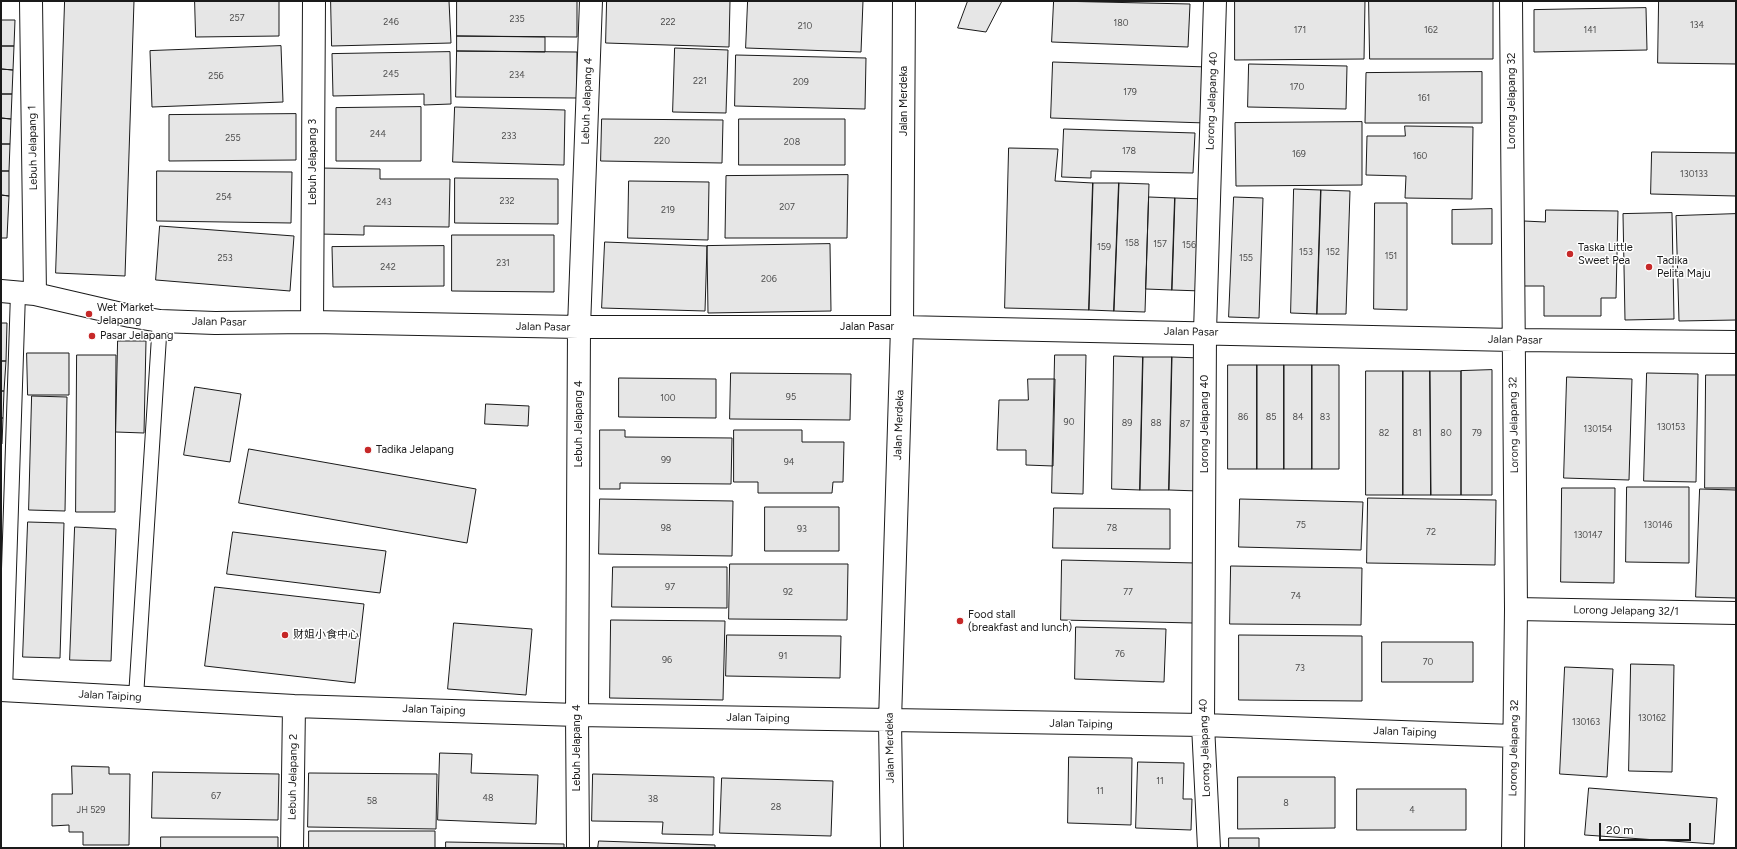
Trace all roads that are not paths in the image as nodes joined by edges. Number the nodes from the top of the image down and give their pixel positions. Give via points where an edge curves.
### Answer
1 (31, 1) edge
2 (314, 1) edge
3 (591, 1) edge
4 (904, 1) edge
5 (1215, 1) edge
6 (1511, 1) edge
7 (18, 293) edge
8 (160, 321) junction
9 (312, 322) junction
10 (902, 326) junction
11 (579, 327) junction
12 (1205, 332) junction
13 (1513, 340) junction
14 (1736, 342) edge
15 (1516, 609) junction
16 (1736, 613) edge
17 (3, 690) edge
18 (136, 697) junction
19 (294, 706) junction
20 (577, 715) junction
21 (890, 721) junction
22 (1203, 726) junction
23 (1514, 736) junction
24 (292, 848) edge
25 (578, 848) edge
26 (892, 848) edge
27 (1209, 848) edge
28 (1513, 848) edge

1 - 7 street, Lebuh Jelapang 1
2 - 9 street, Lebuh Jelapang 3
3 - 11 street, Lebuh Jelapang 4
4 - 10 street, Jalan Merdeka
5 - 12 street, Lorong Jelapang 40
6 - 13 street, Lorong Jelapang 32
7 - 8 street, Jalan Pasar
7 - 17 lane
8 - 9 street, Jalan Pasar
8 - 18 lane
9 - 11 street, Jalan Pasar
10 - 11 street, Jalan Pasar
10 - 12 street, Jalan Pasar
10 - 21 street, Jalan Merdeka
11 - 20 street, Lebuh Jelapang 4
12 - 13 street, Jalan Pasar
12 - 22 street, Lorong Jelapang 40
13 - 14 street, Jalan Pasar
13 - 15 street, Lorong Jelapang 32
15 - 16 street, Lorong Jelapang 32/1
15 - 23 street, Lorong Jelapang 32
17 - 18 street, Jalan Taiping
18 - 19 street, Jalan Taiping
19 - 20 street, Jalan Taiping
19 - 24 street, Lebuh Jelapang 2
20 - 21 street, Jalan Taiping
20 - 25 street, Lebuh Jelapang 4
21 - 22 street, Jalan Taiping
21 - 26 street, Jalan Merdeka
22 - 23 street, Jalan Taiping
22 - 27 street, Lorong Jelapang 40
23 - 28 street, Lorong Jelapang 32

